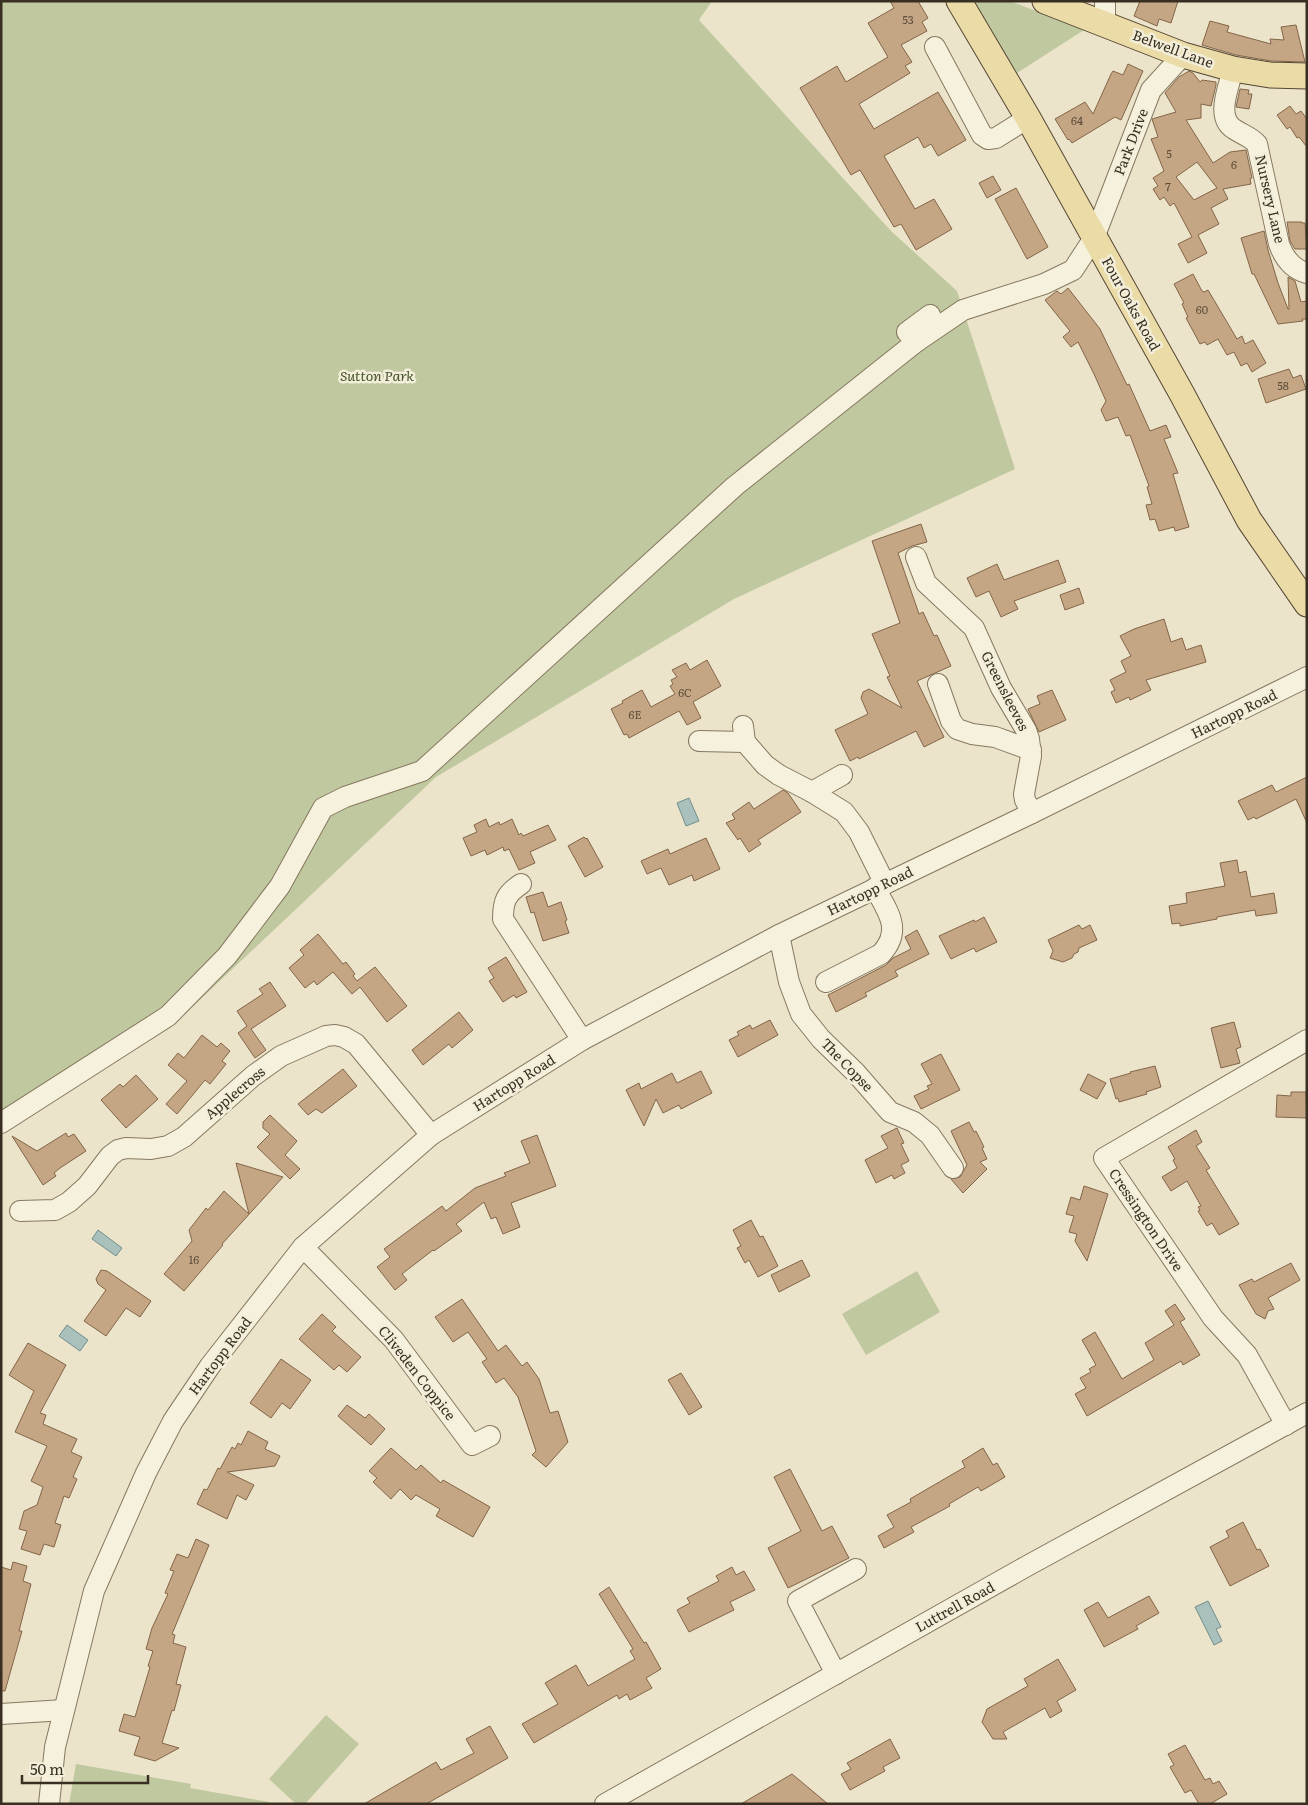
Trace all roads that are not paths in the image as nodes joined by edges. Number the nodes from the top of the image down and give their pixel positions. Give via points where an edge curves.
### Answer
1 (959, 1) edge
2 (1045, 1) edge
3 (1095, 11) edge
4 (935, 46) dead end
5 (1183, 55) junction
6 (1233, 70) junction
7 (1307, 76) edge
8 (1028, 118) junction
9 (1094, 238) junction
10 (1307, 274) edge
11 (930, 315) dead end
12 (916, 342) junction
13 (916, 557) dead end
14 (1307, 604) edge
15 (1307, 678) edge
16 (938, 684) dead end
17 (699, 741) dead end
18 (1031, 750) junction
19 (842, 775) dead end
20 (812, 792) junction
21 (1032, 813) junction
22 (521, 884) dead end
23 (880, 886) junction
24 (779, 935) junction
25 (826, 982) dead end
26 (582, 1040) junction
27 (1307, 1040) edge
28 (1, 1123) edge
29 (431, 1135) junction
30 (953, 1168) dead end
31 (20, 1211) dead end
32 (303, 1247) junction
33 (1307, 1413) edge
34 (1286, 1425) junction
35 (490, 1436) dead end
36 (856, 1569) dead end
37 (836, 1674) junction
38 (64, 1710) junction
39 (1, 1714) edge
40 (49, 1804) edge
41 (605, 1804) edge

1 - 8 main road, Four Oaks Road
2 - 3 main road, Belwell Lane
3 - 5 main road, Belwell Lane
4 - 8 street via 982,135 988,139 996,138
5 - 6 main road, Belwell Lane
5 - 9 street, Park Drive via 1151,90
6 - 7 main road, Belwell Lane
6 - 10 street, Nursery Lane via 1225,118 1228,124 1257,144 1279,244 1290,263
8 - 9 main road, Four Oaks Road
9 - 12 street, Park Drive via 1073,270 1044,284 963,310
9 - 14 main road, Four Oaks Road via 1249,520
11 - 12 street via 907,332
12 - 28 street, Park Drive via 735,486 422,771 345,797 324,808 280,886 228,956 168,1016
13 - 18 street, Greensleeves via 926,583 974,628 1001,688 1026,730
15 - 21 street, Hartopp Road
16 - 18 street via 957,729 995,737
17 - 20 street via 744,734 760,759 779,775
18 - 21 street, Greensleeves via 1024,794
19 - 20 street
20 - 23 street via 844,812 852,821
21 - 23 street, Hartopp Road
22 - 26 street via 510,892 503,906 503,919
23 - 24 street, Hartopp Road
23 - 25 street via 893,930 888,946 881,954
24 - 26 street, Hartopp Road
24 - 30 street, The Copse via 789,982 801,1014 890,1112 914,1122 930,1135
26 - 29 street, Hartopp Road
27 - 34 street, Cressington Drive via 1104,1158 1213,1318 1247,1355
29 - 31 street, Applecross via 356,1044 344,1037 326,1036 282,1056 253,1076 168,1146 118,1150 87,1186 68,1202 55,1210
29 - 32 street, Hartopp Road
32 - 35 street, Cliveden Coppice via 394,1340 472,1445
32 - 38 street, Hartopp Road via 210,1366 173,1421 146,1473 94,1591
33 - 34 street, Luttrell Road
34 - 37 street, Luttrell Road
36 - 37 street via 798,1601
37 - 41 street, Luttrell Road
38 - 39 street
38 - 40 street, Hartopp Road via 55,1747

